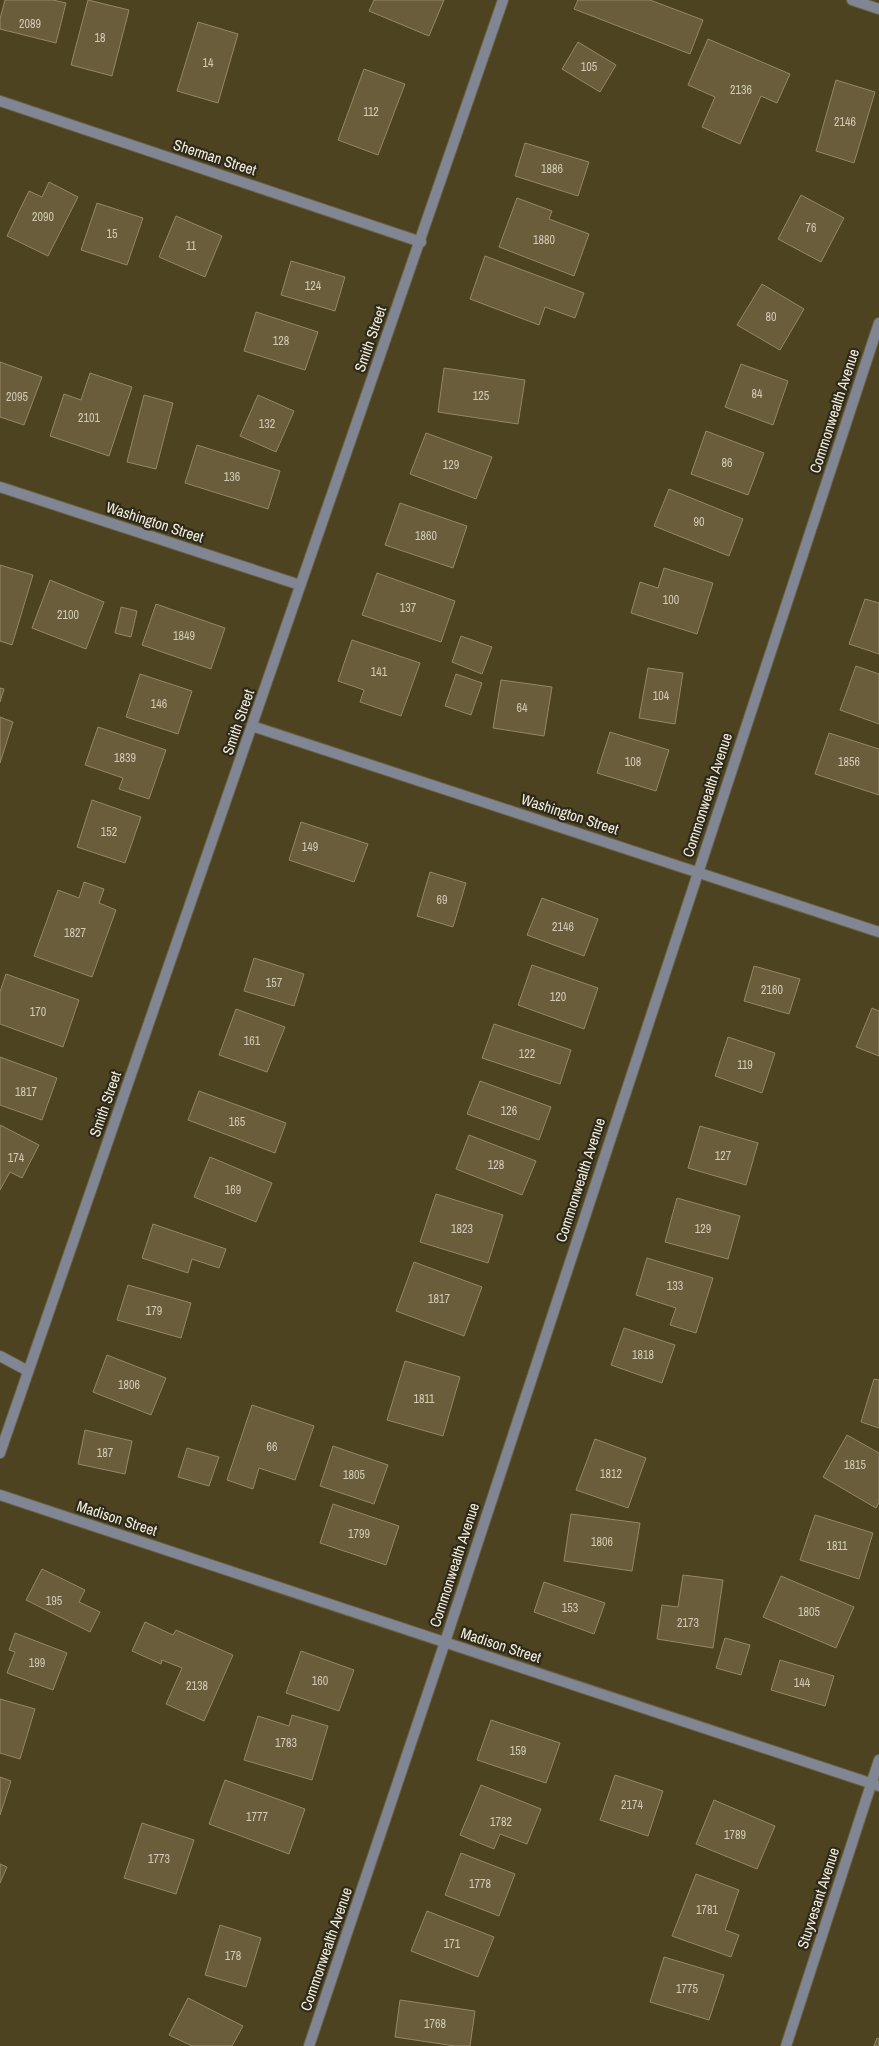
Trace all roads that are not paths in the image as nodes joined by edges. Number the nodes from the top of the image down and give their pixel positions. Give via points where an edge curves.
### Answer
1 (503, 0) edge
2 (852, 0) edge
3 (879, 9) edge
4 (0, 101) edge
5 (420, 242) junction
6 (879, 323) edge
7 (0, 487) edge
8 (300, 585) junction
9 (252, 726) junction
10 (698, 871) junction
11 (879, 932) edge
12 (0, 1356) edge
13 (28, 1371) junction
14 (0, 1453) edge
15 (0, 1495) edge
16 (444, 1642) junction
17 (879, 1760) edge
18 (875, 1785) edge
19 (309, 2046) edge
20 (786, 2046) edge

1 - 5 street, Smith Street
2 - 3 street
4 - 5 street, Sherman Street
5 - 8 street, Smith Street
6 - 10 street, Commonwealth Avenue
7 - 8 street, Washington Street
8 - 9 street, Smith Street
9 - 10 street, Washington Street
9 - 13 street, Smith Street
10 - 11 street, Washington Street
10 - 16 street, Commonwealth Avenue
12 - 13 street
13 - 14 street, Smith Street
15 - 16 street, Madison Street
16 - 18 street, Madison Street
16 - 19 street, Commonwealth Avenue
17 - 18 street, Stuyvesant Avenue
18 - 20 street, Stuyvesant Avenue

